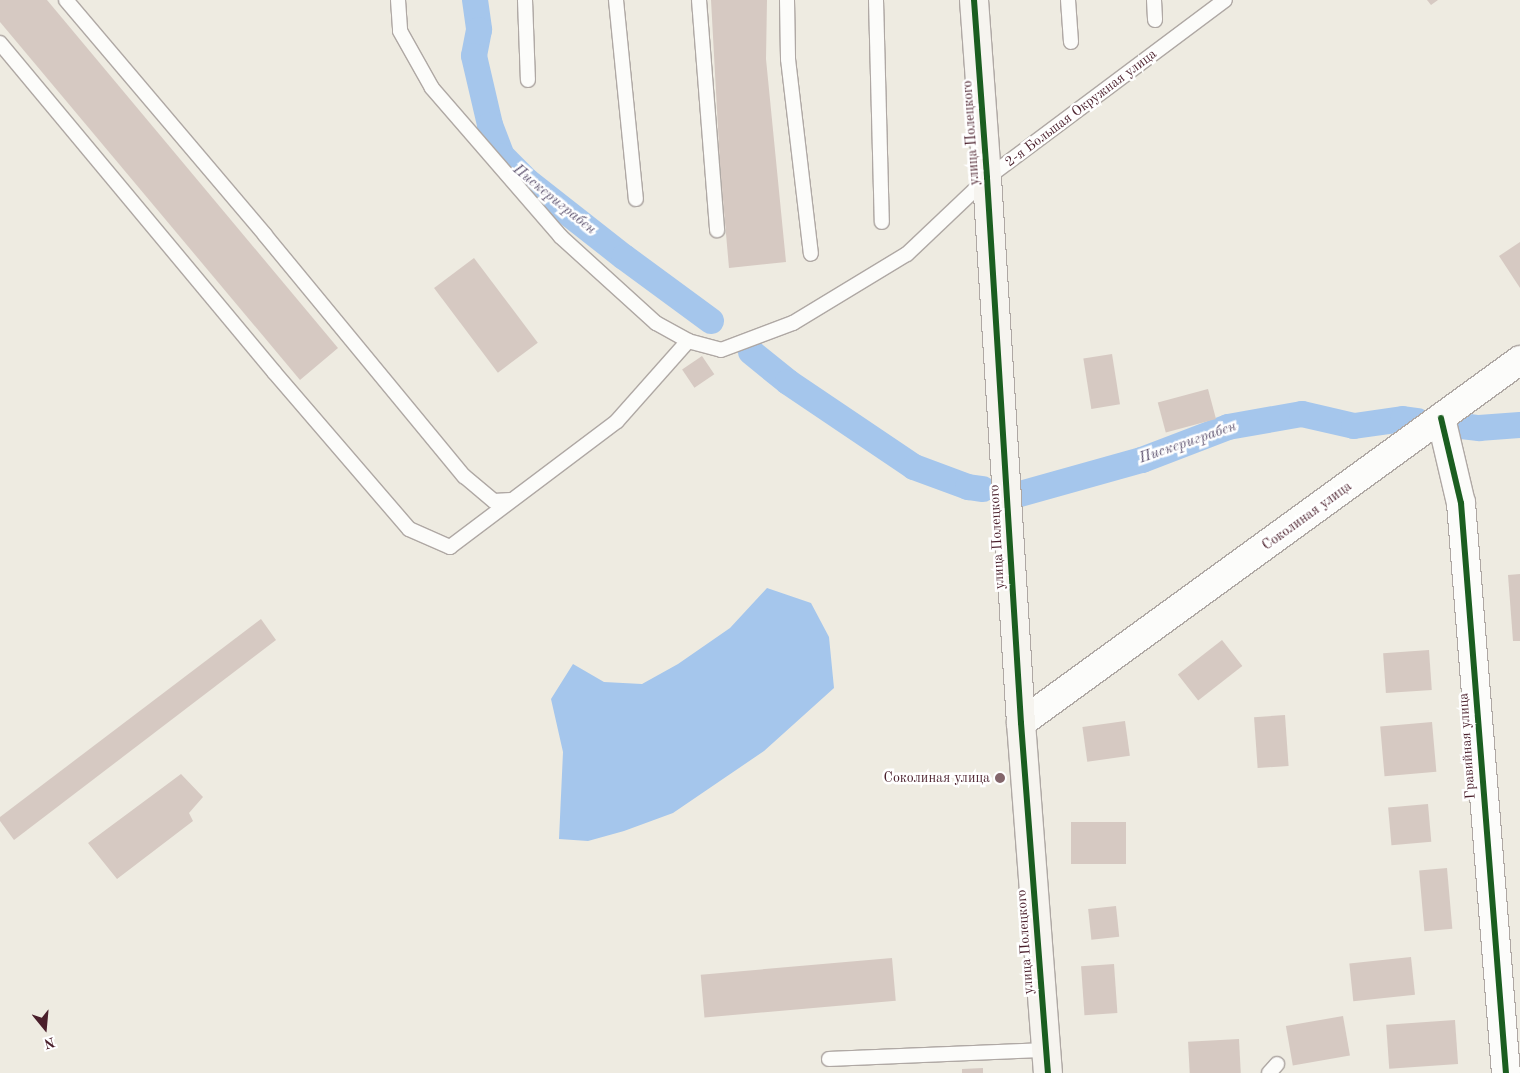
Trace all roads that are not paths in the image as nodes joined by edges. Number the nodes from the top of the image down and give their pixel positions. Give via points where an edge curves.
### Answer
1 (66, 0) edge
2 (398, 0) edge
3 (525, 0) edge
4 (616, 0) edge
5 (699, 0) edge
6 (787, 0) edge
7 (876, 0) edge
8 (974, 0) edge
9 (1068, 0) edge
10 (1154, 0) edge
11 (1225, 0) edge
12 (1155, 20) dead end
13 (0, 42) edge
14 (1070, 42) dead end
15 (528, 80) dead end
16 (987, 178) junction
17 (636, 199) dead end
18 (882, 222) dead end
19 (717, 230) dead end
20 (811, 254) dead end
21 (688, 341) junction
22 (1520, 360) edge
23 (1441, 418) junction
24 (511, 500) junction
25 (1020, 723) junction
26 (829, 1059) dead end
27 (1047, 1061) edge
28 (1506, 1073) edge

1 - 24 lane via 464,476 494,501
2 - 21 lane, 2-я Большая Окружная улица via 400,31 432,88 560,236 656,322
3 - 15 lane
4 - 17 lane
5 - 19 lane
6 - 20 lane via 788,59
7 - 18 lane
8 - 16 street, улица Полецкого
9 - 14 lane
10 - 12 lane
11 - 16 lane, 2-я Большая Окружная улица
13 - 24 lane via 408,529 450,547
16 - 21 lane, 2-я Большая Окружная улица via 907,254 793,323 721,350
16 - 25 street, улица Полецкого
21 - 24 lane via 616,421
22 - 23 street, Соколиная улица
23 - 25 street, Соколиная улица
23 - 28 street, Гравийная улица via 1461,504
25 - 27 street, улица Полецкого
26 - 27 lane

